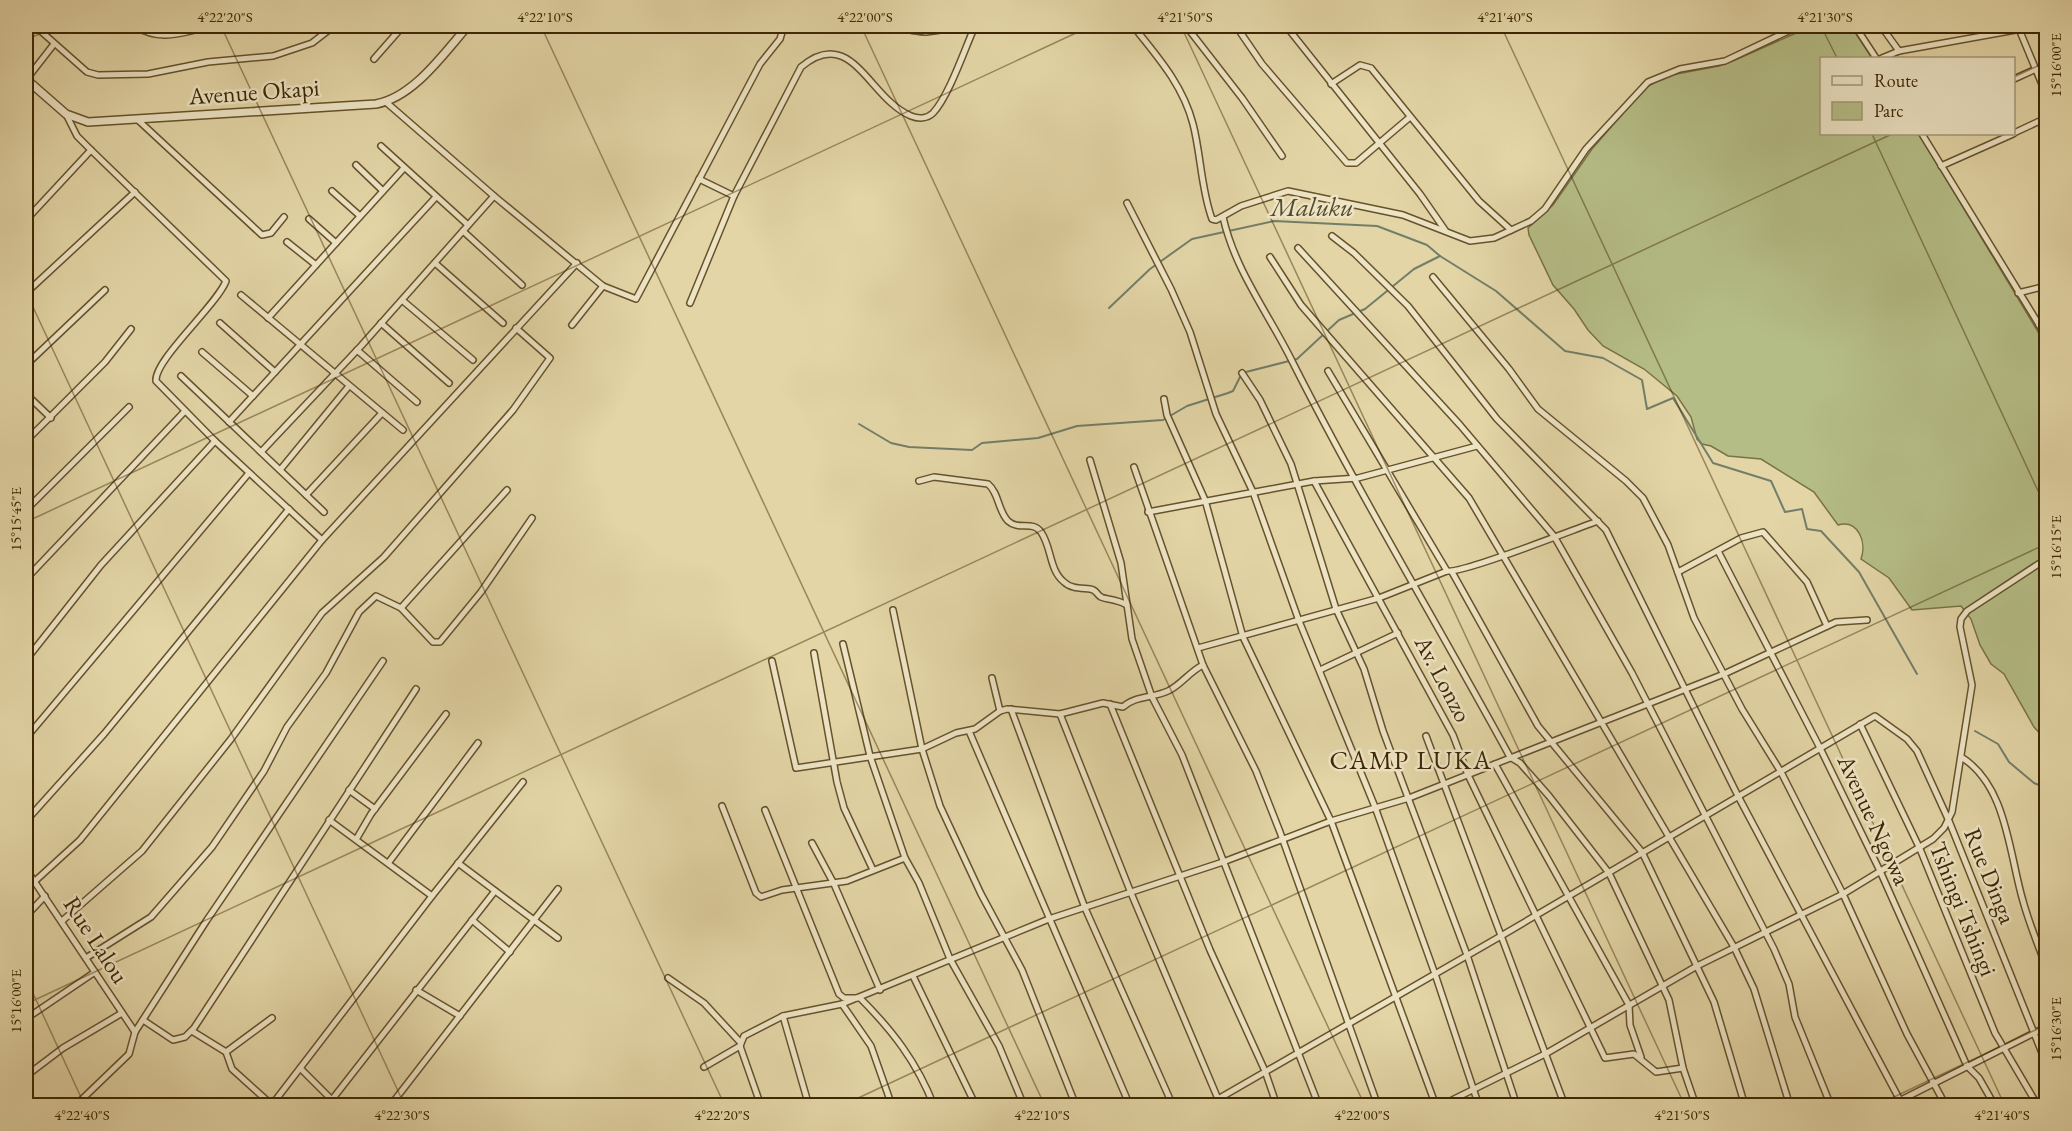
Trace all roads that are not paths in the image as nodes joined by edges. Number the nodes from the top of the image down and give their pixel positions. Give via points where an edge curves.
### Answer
1 (35, 26) edge
2 (135, 26) edge
3 (172, 26) edge
4 (212, 26) edge
5 (334, 26) edge
6 (403, 26) edge
7 (468, 26) edge
8 (788, 26) edge
9 (877, 26) edge
10 (970, 26) edge
11 (975, 26) edge
12 (1133, 26) edge
13 (1199, 26) edge
14 (1236, 26) edge
15 (1286, 26) edge
16 (1799, 26) edge
17 (1855, 26) edge
18 (1881, 26) edge
19 (2038, 26) edge
20 (1188, 27) edge
21 (926, 28) edge
22 (2019, 29) junction
23 (172, 35) junction
24 (54, 44) junction
25 (1899, 51) junction
26 (1875, 57) edge
27 (1884, 57) edge
28 (374, 59) dead end
29 (2036, 69) junction
30 (2015, 78) edge
31 (26, 79) edge
32 (1331, 84) junction
33 (33, 86) junction
34 (2046, 94) edge
35 (26, 95) edge
36 (387, 103) junction
37 (66, 114) junction
38 (1410, 117) junction
39 (2046, 118) edge
40 (138, 120) junction
41 (2015, 132) edge
42 (1923, 135) edge
43 (2009, 135) edge
44 (1380, 143) junction
45 (381, 146) dead end
46 (91, 150) junction
47 (1282, 156) dead end
48 (356, 165) dead end
49 (1941, 166) junction
50 (404, 168) junction
51 (699, 179) junction
52 (332, 190) dead end
53 (383, 191) junction
54 (135, 192) junction
55 (494, 196) junction
56 (734, 196) junction
57 (436, 197) junction
58 (1127, 203) dead end
59 (360, 216) junction
60 (284, 217) dead end
61 (1223, 217) junction
62 (26, 219) edge
63 (309, 219) dead end
64 (468, 225) junction
65 (1446, 230) junction
66 (1511, 230) junction
67 (463, 231) junction
68 (1332, 237) dead end
69 (287, 242) dead end
70 (336, 243) junction
71 (1298, 248) dead end
72 (1270, 257) dead end
73 (435, 263) junction
74 (577, 263) junction
75 (316, 265) junction
76 (1434, 277) dead end
77 (522, 285) dead end
78 (603, 286) junction
79 (2046, 286) edge
80 (105, 290) dead end
81 (26, 293) edge
82 (2018, 293) junction
83 (241, 295) dead end
84 (402, 300) junction
85 (690, 303) dead end
86 (2046, 313) edge
87 (268, 318) junction
88 (220, 323) dead end
89 (381, 323) junction
90 (503, 323) dead end
91 (572, 325) dead end
92 (2039, 325) junction
93 (131, 328) dead end
94 (516, 328) junction
95 (2046, 336) edge
96 (300, 345) junction
97 (357, 350) junction
98 (202, 352) dead end
99 (473, 360) dead end
100 (26, 365) edge
101 (1328, 371) dead end
102 (275, 372) junction
103 (1242, 373) dead end
104 (334, 374) junction
105 (181, 376) dead end
106 (449, 383) dead end
107 (349, 386) junction
108 (26, 394) edge
109 (253, 396) junction
110 (1164, 399) dead end
111 (417, 402) dead end
112 (129, 407) dead end
113 (185, 411) junction
114 (382, 413) junction
115 (51, 418) junction
116 (229, 422) junction
117 (403, 430) dead end
118 (26, 441) edge
119 (215, 441) junction
120 (1477, 446) junction
121 (261, 452) junction
122 (1090, 460) dead end
123 (1434, 460) junction
124 (1134, 467) dead end
125 (280, 470) junction
126 (1387, 470) junction
127 (249, 473) junction
128 (1352, 477) junction
129 (919, 481) dead end
130 (1314, 481) junction
131 (1297, 484) junction
132 (507, 490) dead end
133 (1253, 492) junction
134 (306, 495) junction
135 (1205, 500) junction
136 (289, 509) junction
137 (26, 510) edge
138 (324, 512) dead end
139 (1148, 512) junction
140 (532, 518) dead end
141 (1598, 520) junction
142 (1554, 536) junction
143 (322, 540) junction
144 (1718, 550) junction
145 (1501, 555) junction
146 (2046, 559) edge
147 (1450, 571) junction
148 (1678, 572) junction
149 (26, 579) edge
150 (1415, 584) junction
151 (1379, 598) junction
152 (1127, 605) junction
153 (401, 608) junction
154 (1336, 609) junction
155 (893, 610) dead end
156 (1867, 620) dead end
157 (1299, 621) junction
158 (1827, 626) junction
159 (1398, 633) junction
160 (1243, 637) junction
161 (843, 644) dead end
162 (1198, 648) junction
163 (1356, 652) junction
164 (814, 653) dead end
165 (1770, 653) junction
166 (26, 660) edge
167 (772, 661) dead end
168 (383, 662) dead end
169 (1203, 665) junction
170 (1320, 670) junction
171 (1724, 674) junction
172 (992, 678) dead end
173 (416, 689) dead end
174 (1686, 690) junction
175 (1152, 697) junction
176 (1110, 704) junction
177 (1647, 704) junction
178 (1011, 709) junction
179 (1000, 711) junction
180 (446, 714) dead end
181 (1060, 714) junction
182 (1601, 722) junction
183 (1860, 724) junction
184 (969, 731) junction
185 (1426, 736) dead end
186 (26, 738) edge
187 (478, 743) dead end
188 (1550, 743) junction
189 (1820, 748) junction
190 (922, 749) junction
191 (870, 756) junction
192 (1510, 757) junction
193 (1961, 757) junction
194 (833, 761) junction
195 (1495, 764) junction
196 (1781, 772) junction
197 (1468, 775) junction
198 (523, 782) dead end
199 (1443, 785) junction
200 (349, 790) junction
201 (1738, 796) junction
202 (1409, 798) junction
203 (722, 806) dead end
204 (1375, 807) junction
205 (375, 809) junction
206 (765, 810) dead end
207 (1706, 815) junction
208 (329, 819) junction
209 (26, 821) edge
210 (1331, 821) junction
211 (1949, 821) junction
212 (1670, 835) junction
213 (357, 838) junction
214 (1282, 841) junction
215 (812, 843) dead end
216 (1920, 849) junction
217 (1642, 852) junction
218 (905, 858) junction
219 (389, 862) junction
220 (1223, 862) junction
221 (458, 863) junction
222 (26, 869) edge
223 (873, 870) junction
224 (1880, 871) junction
225 (1609, 873) junction
226 (1180, 877) junction
227 (34, 882) junction
228 (834, 884) junction
229 (794, 888) junction
230 (558, 889) dead end
231 (495, 891) junction
232 (1131, 893) junction
233 (1843, 894) junction
234 (45, 896) junction
235 (432, 896) junction
236 (1569, 896) junction
237 (1085, 908) junction
238 (1801, 915) junction
239 (26, 916) edge
240 (1535, 916) junction
241 (1049, 919) junction
242 (472, 920) junction
243 (62, 921) junction
244 (534, 921) junction
245 (1765, 933) junction
246 (1005, 936) junction
247 (1501, 936) junction
248 (558, 938) dead end
249 (1734, 947) junction
250 (510, 952) junction
251 (1467, 955) junction
252 (86, 958) junction
253 (950, 959) junction
254 (1697, 966) junction
255 (2046, 966) edge
256 (95, 972) junction
257 (1436, 974) junction
258 (914, 976) junction
259 (668, 978) dead end
260 (1661, 987) junction
261 (416, 990) junction
262 (880, 990) junction
263 (1397, 996) junction
264 (860, 998) junction
265 (842, 1004) junction
266 (1629, 1005) junction
267 (26, 1012) edge
268 (122, 1013) junction
269 (460, 1016) junction
270 (783, 1016) junction
271 (272, 1017) dead end
272 (143, 1020) junction
273 (1348, 1024) junction
274 (2046, 1027) edge
275 (1590, 1029) junction
276 (192, 1031) junction
277 (135, 1032) junction
278 (2034, 1033) junction
279 (740, 1044) junction
280 (2004, 1046) junction
281 (226, 1052) junction
282 (1298, 1053) junction
283 (1547, 1053) junction
284 (1641, 1058) junction
285 (2046, 1063) edge
286 (1967, 1066) junction
287 (704, 1067) dead end
288 (1683, 1068) junction
289 (301, 1069) junction
290 (1265, 1071) junction
291 (1506, 1072) junction
292 (26, 1076) edge
293 (1934, 1083) junction
294 (1473, 1088) junction
295 (1218, 1099) junction
296 (332, 1100) junction
297 (1901, 1103) edge
298 (272, 1105) edge
299 (75, 1106) edge
300 (327, 1106) edge
301 (390, 1106) edge
302 (761, 1106) edge
303 (809, 1106) edge
304 (892, 1106) edge
305 (934, 1106) edge
306 (976, 1106) edge
307 (1024, 1106) edge
308 (1076, 1106) edge
309 (1130, 1106) edge
310 (1173, 1106) edge
311 (1206, 1106) edge
312 (1221, 1106) edge
313 (1277, 1106) edge
314 (1319, 1106) edge
315 (1378, 1106) edge
316 (1438, 1106) edge
317 (1479, 1106) edge
318 (1517, 1106) edge
319 (1565, 1106) edge
320 (1696, 1106) edge
321 (1745, 1106) edge
322 (1790, 1106) edge
323 (1831, 1106) edge
324 (1889, 1106) edge
325 (1946, 1106) edge
326 (1995, 1106) edge
327 (2038, 1106) edge

1 - 24 street
2 - 23 street via 151,35
3 - 23 street
4 - 23 street
5 - 24 street via 294,51 148,74 92,75
6 - 28 street
7 - 36 street, Avenue Okapi via 413,86
8 - 51 street via 760,64
9 - 21 street
10 - 21 street
11 - 56 street via 941,99 933,112 923,118 896,109 853,62 841,55 813,57 801,67
12 - 61 street via 1173,77 1185,100 1210,215 1216,220
13 - 20 street
14 - 44 street via 1262,64 1347,163 1356,163
15 - 32 street
16 - 66 street via 1725,61 1680,69 1648,82 1586,149 1545,209
17 - 26 street
18 - 25 street
19 - 22 street
20 - 47 street
22 - 25 street
22 - 29 street
24 - 31 street
25 - 27 street
29 - 30 street
29 - 34 street
31 - 33 street, Avenue Okapi
32 - 38 street via 1360,65 1371,68
32 - 44 street
33 - 35 street
33 - 37 street, Avenue Okapi
36 - 40 street, Avenue Okapi
36 - 55 street
37 - 40 street, Avenue Okapi via 88,122
37 - 46 street via 77,136
38 - 44 street
38 - 66 street via 1479,201
39 - 41 street
40 - 60 street via 262,235 271,233
42 - 49 street
43 - 49 street
44 - 65 street
45 - 50 street
46 - 54 street
46 - 62 street
48 - 53 street
49 - 82 street
50 - 53 street
50 - 57 street
51 - 56 street
51 - 78 street via 636,299
52 - 59 street
53 - 59 street
54 - 81 street
54 - 113 street via 226,281 156,374 156,381
55 - 64 street
55 - 74 street
56 - 85 street
57 - 64 street
57 - 96 street
58 - 133 street via 1190,332 1216,414
59 - 70 street
61 - 65 street via 1241,206 1288,191 1403,215
61 - 128 street via 1226,235 1254,297
63 - 70 street
64 - 67 street
65 - 66 street via 1470,241 1482,241
67 - 73 street
67 - 77 street
68 - 141 street via 1408,306 1497,419
69 - 75 street
70 - 75 street
71 - 120 street
72 - 123 street via 1301,305
73 - 84 street
73 - 90 street
74 - 78 street
74 - 94 street
75 - 87 street
76 - 148 street via 1538,409 1643,498
78 - 91 street
79 - 82 street
80 - 100 street
82 - 92 street
83 - 87 street
84 - 89 street
84 - 99 street
86 - 92 street
87 - 96 street
88 - 102 street
89 - 97 street
89 - 106 street
92 - 95 street
93 - 115 street via 105,362
94 - 143 street
94 - 243 street via 550,358 513,410 384,557 322,613 231,739 142,851
96 - 102 street
96 - 104 street
97 - 104 street
97 - 111 street
98 - 109 street
101 - 126 street
102 - 109 street
103 - 131 street via 1283,443
104 - 107 street
104 - 121 street
105 - 116 street
107 - 114 street
107 - 125 street
108 - 115 street
109 - 116 street
110 - 135 street
112 - 137 street
113 - 119 street
113 - 149 street
114 - 117 street
114 - 134 street
115 - 118 street
116 - 121 street
119 - 127 street
119 - 166 street via 100,565
120 - 123 street
120 - 142 street
121 - 125 street
122 - 152 street via 1121,563
123 - 126 street
123 - 145 street via 1468,498
124 - 139 street
125 - 134 street
126 - 128 street
126 - 147 street
127 - 136 street
127 - 186 street
128 - 130 street
128 - 150 street
129 - 152 street via 934,477 988,484 1010,522 1040,530 1063,582 1074,588 1092,589 1101,597 1115,598
130 - 131 street
130 - 151 street, Av. Lonzo
131 - 133 street
131 - 154 street
132 - 153 street
133 - 135 street
133 - 157 street
134 - 138 street
135 - 139 street
135 - 160 street
136 - 143 street
136 - 209 street via 98,741
139 - 162 street
140 - 153 street via 481,592 440,642 433,642
141 - 142 street
141 - 174 street
142 - 145 street
142 - 177 street
143 - 227 street via 80,840
144 - 148 street
144 - 158 street via 1758,531 1767,534 1807,582
144 - 165 street, Avenue Ngowa
145 - 147 street
145 - 182 street
146 - 193 street via 1963,616 1961,632 1972,680
147 - 150 street
147 - 188 street
148 - 171 street via 1694,618
150 - 151 street
150 - 192 street
151 - 154 street
151 - 159 street, Av. Lonzo
152 - 175 street via 1132,639
153 - 252 street via 376,596 358,612 326,673 287,727 264,771 212,847 151,917
154 - 157 street
154 - 163 street
155 - 190 street
156 - 158 street
157 - 160 street
157 - 170 street
158 - 165 street
159 - 163 street
159 - 197 street, Av. Lonzo via 1453,735
160 - 162 street
160 - 210 street
161 - 191 street
162 - 169 street
163 - 170 street
163 - 202 street
164 - 194 street
165 - 171 street
165 - 189 street, Avenue Ngowa
167 - 194 street via 796,768
168 - 272 street
169 - 175 street via 1169,691
169 - 214 street via 1256,771
170 - 204 street
171 - 174 street
171 - 196 street
172 - 179 street
173 - 200 street
174 - 177 street
174 - 201 street
175 - 176 street via 1131,700 1123,707
175 - 220 street via 1182,755
176 - 181 street
176 - 226 street
177 - 182 street
177 - 207 street
178 - 179 street
178 - 181 street
178 - 237 street
179 - 184 street
180 - 205 street
181 - 232 street
182 - 188 street
182 - 212 street
183 - 189 street
183 - 211 street, Rue Dinga via 1871,717 1880,718 1914,746
183 - 216 street, Tshingi Tshingi
184 - 190 street
184 - 241 street
185 - 199 street
187 - 219 street
188 - 192 street
188 - 217 street
189 - 196 street
189 - 224 street, Avenue Ngowa
190 - 191 street
190 - 246 street via 940,806
191 - 194 street
191 - 218 street
192 - 195 street
192 - 225 street via 1549,796
193 - 211 street
193 - 255 street via 1983,776 1998,807 2023,901
194 - 223 street via 844,808
195 - 197 street
195 - 236 street
196 - 201 street
196 - 233 street
197 - 199 street
197 - 240 street, Av. Lonzo
198 - 221 street
199 - 202 street
199 - 247 street
200 - 205 street
200 - 208 street
201 - 207 street
201 - 238 street
202 - 204 street
202 - 251 street
203 - 229 street via 758,896
204 - 210 street
204 - 257 street
205 - 213 street
206 - 229 street
207 - 212 street
207 - 245 street
208 - 213 street
208 - 276 street
210 - 214 street
210 - 263 street
211 - 216 street
211 - 278 street, Rue Dinga
212 - 217 street
212 - 249 street
213 - 219 street
214 - 220 street
214 - 273 street
215 - 228 street
216 - 224 street
216 - 280 street, Tshingi Tshingi via 1987,1015
217 - 225 street
217 - 254 street
218 - 223 street
218 - 253 street
219 - 235 street
220 - 226 street
220 - 282 street
221 - 231 street
221 - 235 street
222 - 227 street, Rue Lalou
223 - 228 street
224 - 233 street
224 - 286 street, Avenue Ngowa
225 - 236 street
225 - 260 street
226 - 232 street
226 - 290 street
227 - 234 street, Rue Lalou
228 - 229 street
228 - 262 street
229 - 264 street via 839,994
230 - 244 street
231 - 242 street
231 - 244 street
232 - 237 street
232 - 295 street
233 - 238 street
233 - 293 street via 1907,1034
234 - 239 street
234 - 243 street, Rue Lalou
235 - 289 street
236 - 240 street
236 - 266 street
237 - 241 street
237 - 310 street
238 - 245 street
238 - 297 street
240 - 247 street
240 - 275 street, Av. Lonzo
241 - 246 street
241 - 309 street
242 - 250 street
242 - 261 street
243 - 252 street, Rue Lalou
244 - 248 street
244 - 250 street
245 - 249 street
245 - 323 street via 1786,977 1796,1017
246 - 253 street
246 - 308 street
247 - 251 street
247 - 283 street
249 - 254 street
249 - 322 street via 1754,989
250 - 269 street
251 - 257 street
251 - 291 street
252 - 256 street, Rue Lalou
253 - 258 street
253 - 307 street via 999,1046
254 - 260 street
254 - 321 street via 1714,1002
256 - 267 street via 33,1014
256 - 268 street, Rue Lalou
257 - 263 street
257 - 294 street
258 - 262 street
258 - 306 street
259 - 279 street via 704,1003
260 - 266 street
260 - 288 street via 1669,1000
261 - 269 street
261 - 296 street
262 - 264 street
263 - 273 street
263 - 316 street
264 - 265 street
264 - 305 street via 914,1062
265 - 270 street
265 - 304 street via 871,1046
266 - 275 street
266 - 284 street via 1630,1025
268 - 277 street, Rue Lalou
268 - 292 street via 63,1048
269 - 301 street
270 - 279 street via 748,1033
270 - 303 street
271 - 281 street
272 - 276 street via 173,1040
272 - 277 street
273 - 282 street
273 - 315 street
274 - 278 street
275 - 283 street
275 - 284 street, Av. Lonzo via 1606,1059 1628,1054
276 - 281 street
277 - 299 street via 129,1054
278 - 280 street
278 - 285 street, Rue Dinga
279 - 287 street
279 - 302 street
280 - 286 street
280 - 327 street, Tshingi Tshingi
281 - 298 street via 232,1069
282 - 290 street
282 - 314 street
283 - 291 street
283 - 319 street
284 - 288 street via 1656,1072
286 - 293 street
286 - 326 street, Avenue Ngowa
288 - 320 street
289 - 296 street
289 - 298 street
290 - 295 street
290 - 313 street
291 - 294 street
291 - 318 street
293 - 297 street
293 - 325 street
294 - 316 street
294 - 317 street
295 - 311 street
295 - 312 street
296 - 300 street
297 - 324 street

